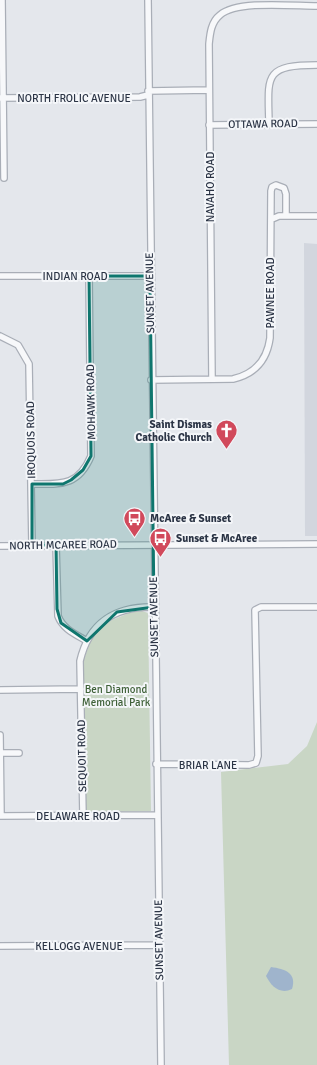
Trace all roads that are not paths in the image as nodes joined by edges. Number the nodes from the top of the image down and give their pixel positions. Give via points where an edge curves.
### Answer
1 (2, 0) edge
2 (148, 0) edge
3 (317, 6) edge
4 (317, 65) edge
5 (209, 90) junction
6 (148, 93) junction
7 (2, 98) edge
8 (268, 124) junction
9 (317, 124) edge
10 (210, 125) junction
11 (4, 178) dead end
12 (286, 216) junction
13 (317, 216) edge
14 (272, 219) junction
15 (0, 276) edge
16 (89, 276) junction
17 (150, 276) junction
18 (0, 336) edge
19 (212, 379) junction
20 (152, 380) junction
21 (32, 484) junction
22 (153, 544) junction
23 (317, 544) edge
24 (32, 545) junction
25 (56, 545) junction
26 (0, 546) edge
27 (154, 607) junction
28 (317, 607) edge
29 (87, 640) junction
30 (81, 689) junction
31 (0, 690) edge
32 (0, 735) edge
33 (0, 753) edge
34 (19, 753) dead end
35 (156, 764) junction
36 (157, 815) junction
37 (1, 816) edge
38 (83, 816) junction
39 (159, 945) junction
40 (0, 946) edge
41 (160, 1065) edge

1 - 7 street
2 - 6 street, SUNSET AVENUE
3 - 5 street, NAVAHO ROAD via 244,6 219,16 212,27 209,44
4 - 8 street via 284,67 272,76 268,90
5 - 6 street, NORTH FROLIC AVENUE
5 - 10 street, NAVAHO ROAD
6 - 7 street, NORTH FROLIC AVENUE via 140,97
6 - 17 street, SUNSET AVENUE
7 - 11 street
8 - 9 street, OTTAWA ROAD
8 - 10 street, OTTAWA ROAD
10 - 19 street, NAVAHO ROAD
12 - 13 street
12 - 14 street
12 - 14 street, PAWNEE ROAD via 286,194 284,188 276,185 271,191
14 - 19 street, PAWNEE ROAD via 269,348 260,365 243,377
15 - 16 street, INDIAN ROAD
16 - 17 street, INDIAN ROAD
16 - 21 street, MOHAWK ROAD via 91,456 83,470 63,484
17 - 20 street, SUNSET AVENUE
18 - 21 street, IROQUOIS ROAD via 12,341 24,353 29,364
19 - 20 street
20 - 22 street, SUNSET AVENUE
21 - 24 street, IROQUOIS ROAD
22 - 23 street, NORTH MCAREE ROAD
22 - 25 street, NORTH MCAREE ROAD
22 - 27 street, SUNSET AVENUE
24 - 25 street, NORTH MCAREE ROAD
24 - 26 street, NORTH MCAREE ROAD
25 - 29 street via 58,616 66,628
27 - 29 street via 138,607 117,612 99,625
27 - 35 street, SUNSET AVENUE
28 - 35 street, BRIAR LANE via 261,607 255,610 257,760 254,764
29 - 30 street, SEQUOIT ROAD via 80,661
30 - 31 street
30 - 38 street, SEQUOIT ROAD
32 - 33 street
33 - 34 street
33 - 37 street
35 - 36 street, SUNSET AVENUE
36 - 38 street, DELAWARE ROAD
36 - 39 street, SUNSET AVENUE
37 - 38 street, DELAWARE ROAD
39 - 40 street, KELLOGG AVENUE
39 - 41 street, SUNSET AVENUE

